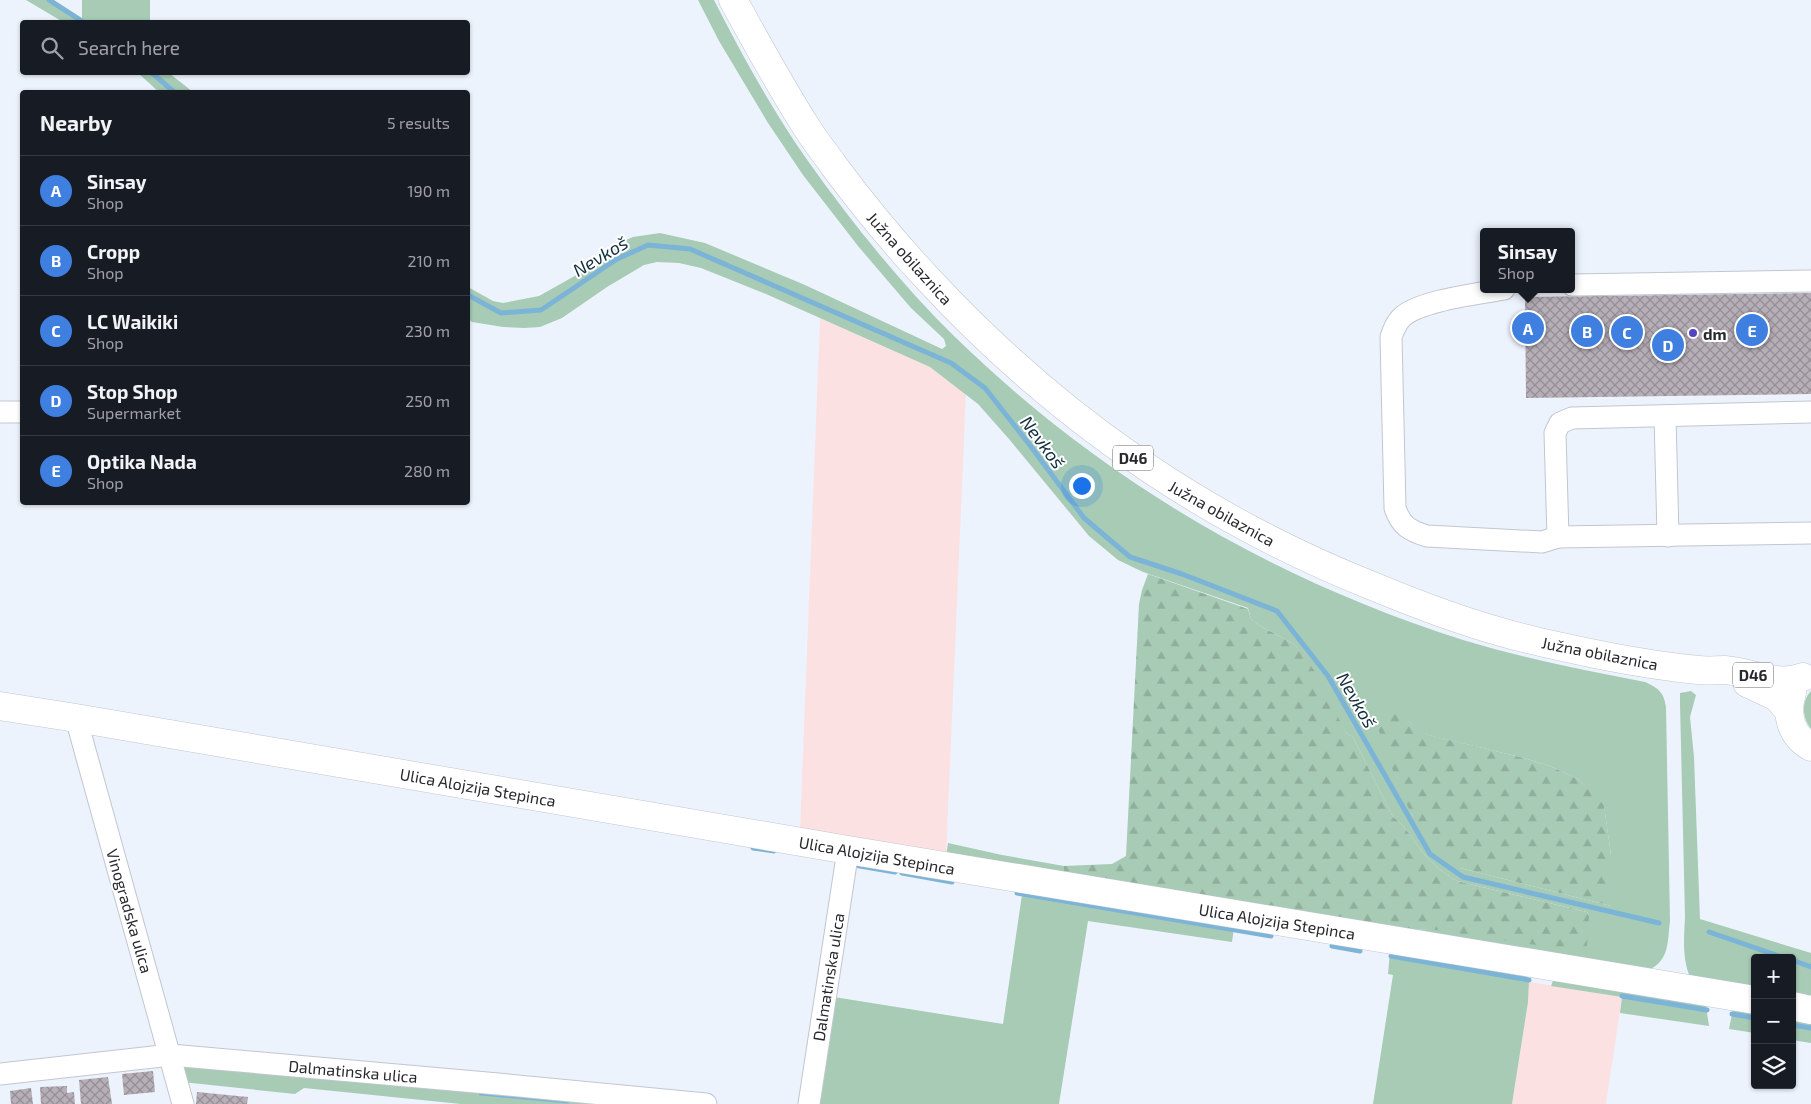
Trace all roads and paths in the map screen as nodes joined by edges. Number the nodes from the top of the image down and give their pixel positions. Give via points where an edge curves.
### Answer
1 (733, 0) edge
2 (1811, 281) edge
3 (1575, 285) edge
4 (1485, 293) edge
5 (0, 412) edge
6 (20, 412) edge
7 (1811, 412) edge
8 (1665, 416) junction
9 (1811, 533) edge
10 (1668, 536) junction
11 (1558, 537) junction
12 (1702, 670) junction
13 (1807, 675) edge
14 (0, 706) edge
15 (1788, 710) junction
16 (76, 718) junction
17 (1811, 748) edge
18 (848, 850) junction
19 (1751, 999) edge
20 (1796, 1007) edge
21 (1811, 1010) edge
22 (171, 1056) junction
23 (0, 1074) edge
24 (183, 1104) edge
25 (706, 1104) edge
26 (809, 1104) edge

1 - 12 main road, Južna obilaznica / D46 via 808,130 897,246 1011,362 1097,434 1220,514 1270,541 1413,603 1500,632 1567,648
2 - 3 street
4 - 11 street via 1422,306 1403,316 1395,325 1391,337 1395,508 1405,527 1427,536 1542,542
5 - 6 street
7 - 8 street
8 - 10 street
8 - 11 street via 1572,418 1560,423 1555,433
9 - 10 street
10 - 11 street
12 - 13 main road, Južna obilaznica / D46 via 1723,670 1784,681
12 - 15 main road, Južna obilaznica / D46 via 1764,690 1777,697
13 - 15 main road, D46 via 1792,693
14 - 16 main road, Ulica Alojzija Stepinca
15 - 17 main road, D46 via 1796,734
16 - 18 main road, Ulica Alojzija Stepinca
16 - 22 street, Vinogradska ulica
18 - 19 main road, Ulica Alojzija Stepinca
18 - 26 street, Dalmatinska ulica
20 - 21 main road
22 - 23 street, Dalmatinska ulica
22 - 24 street, Vinogradska ulica
22 - 25 street, Dalmatinska ulica

